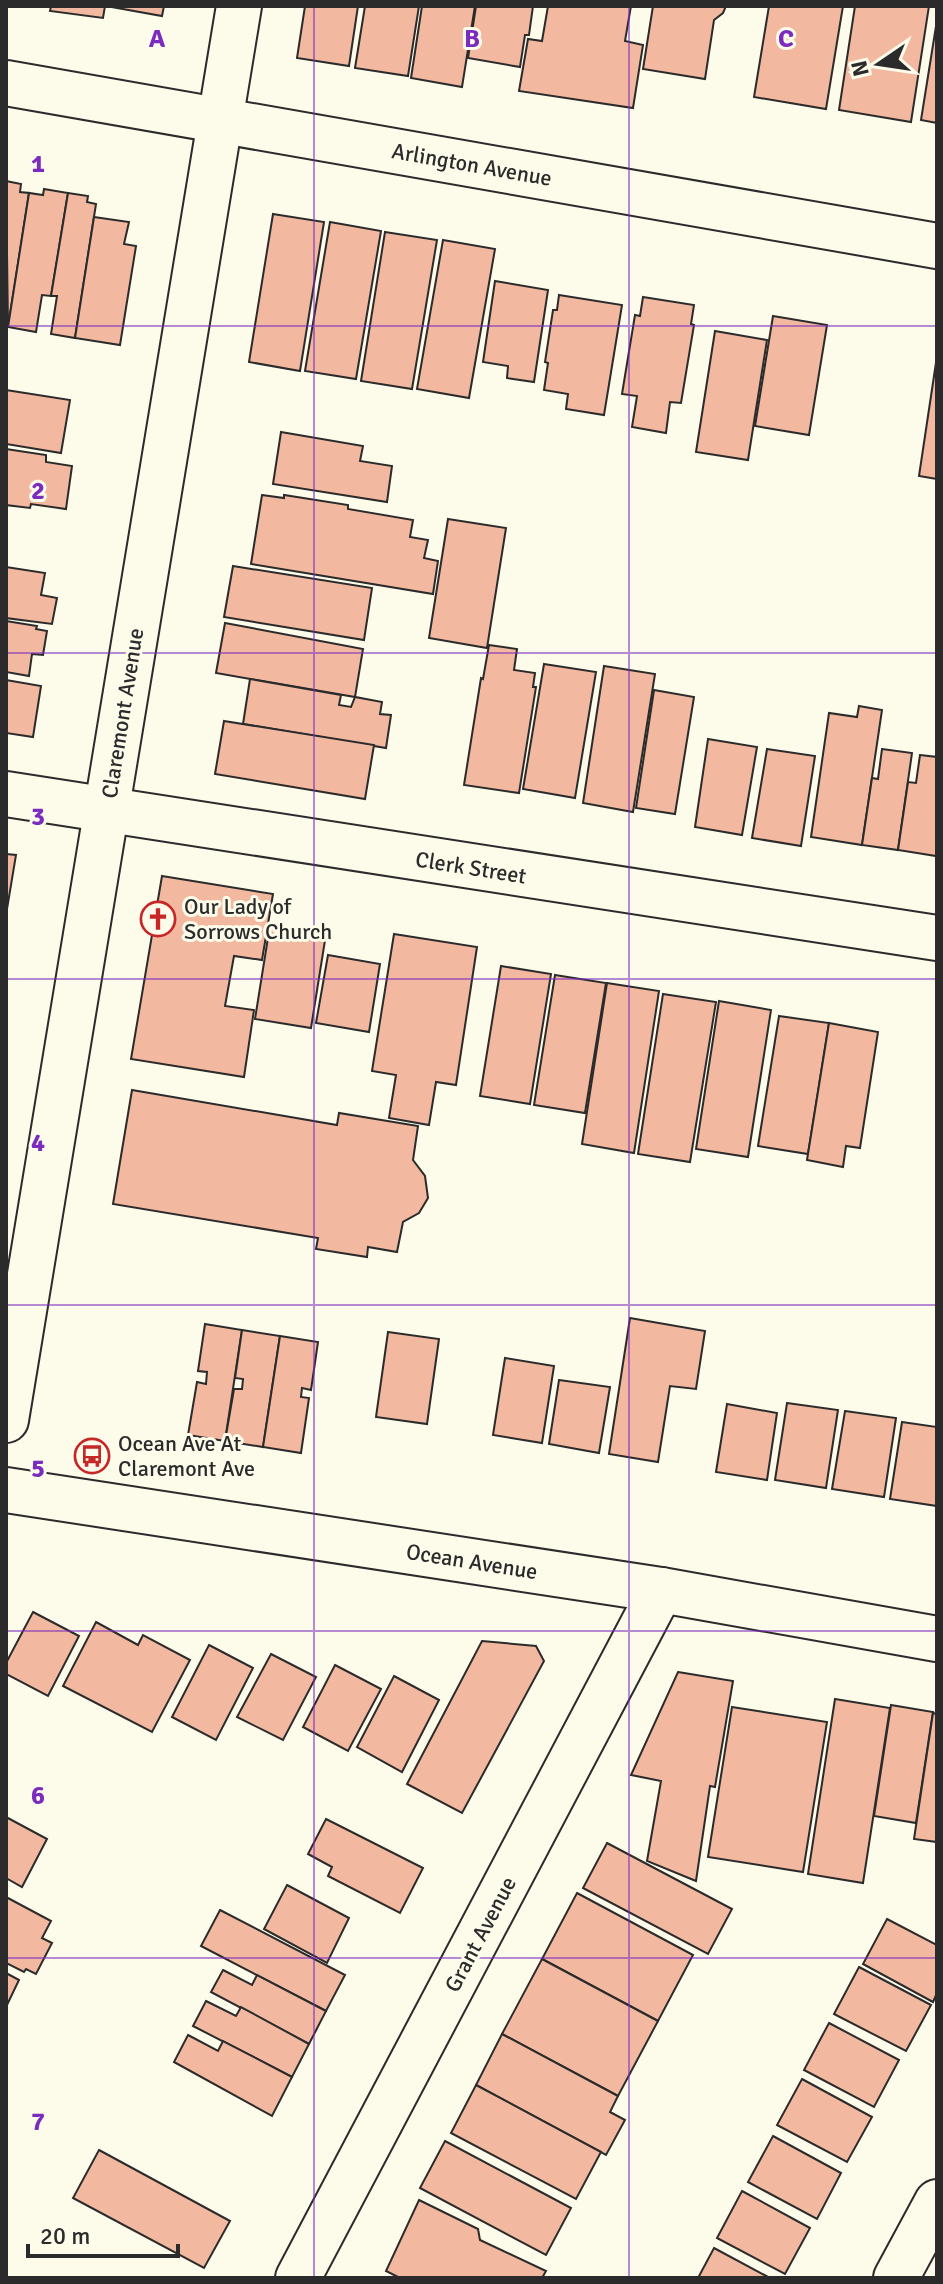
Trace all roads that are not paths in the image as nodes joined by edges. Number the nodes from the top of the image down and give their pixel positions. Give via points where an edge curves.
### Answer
1 (239, 6) edge
2 (6, 83) edge
3 (221, 120) junction
4 (937, 246) edge
5 (6, 794) edge
6 (106, 811) junction
7 (937, 938) edge
8 (6, 1420) edge
9 (6, 1490) edge
10 (661, 1590) junction
11 (937, 1639) edge
12 (937, 2202) edge
13 (298, 2278) edge
14 (896, 2278) edge

1 - 3 street, Claremont Avenue
2 - 3 street, Arlington Avenue
3 - 4 street, Arlington Avenue
3 - 6 street, Claremont Avenue
5 - 6 street, Clerk Street
6 - 7 street, Clerk Street
6 - 8 street, Claremont Avenue
9 - 10 street, Ocean Avenue
10 - 11 street, Ocean Avenue
10 - 13 street, Grant Avenue
12 - 14 street

